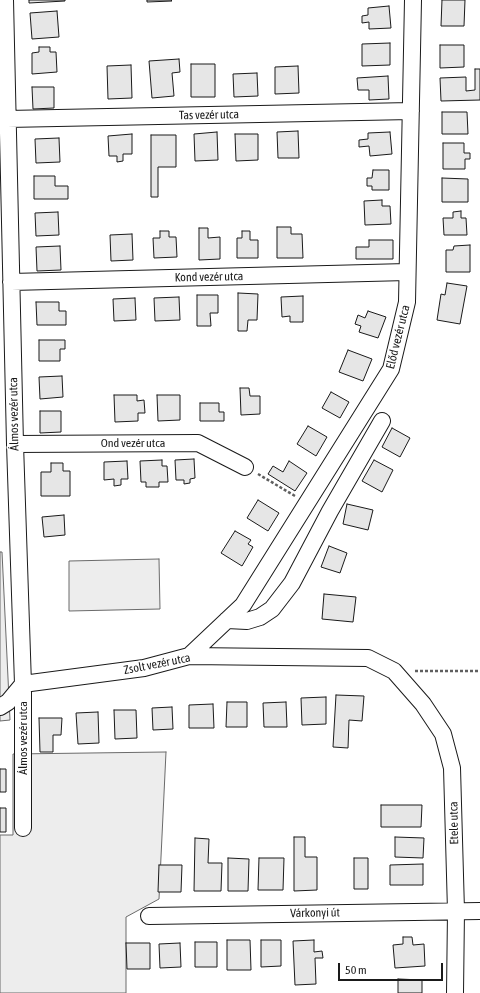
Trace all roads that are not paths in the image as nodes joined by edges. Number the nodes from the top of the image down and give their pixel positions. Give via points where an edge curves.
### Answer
1 (5, 0) edge
2 (414, 0) edge
3 (411, 111) junction
4 (7, 119) junction
5 (407, 272) junction
6 (11, 282) junction
7 (382, 421) dead end
8 (15, 444) junction
9 (245, 467) road end
10 (227, 620) junction
11 (188, 656) junction
12 (394, 671) joint
13 (23, 684) junction
14 (0, 707) edge
15 (23, 828) dead end
16 (456, 911) junction
17 (480, 911) edge
18 (149, 916) dead end
19 (455, 993) edge

1 - 4 street, Álmos vezér utca
2 - 3 street, Előd vezér utca
3 - 4 street, Tas vezér utca
3 - 5 street, Előd vezér utca
4 - 6 street, Álmos vezér utca
5 - 6 street, Kond vezér utca
5 - 10 street, Előd vezér utca via 408,302 391,369 243,605
6 - 8 street, Álmos vezér utca
7 - 10 street via 292,583 272,609 260,618 247,621
8 - 9 street, Ond vezér utca via 198,443
8 - 13 street, Álmos vezér utca
10 - 11 street, Előd vezér utca
11 - 12 street, Zsolt vezér utca via 368,658
11 - 13 street, Zsolt vezér utca via 144,668
12 - 16 street, Etele utca via 423,704 443,734 452,768
13 - 14 street via 8,702
13 - 15 street, Álmos vezér utca
16 - 17 street, Várkonyi út
16 - 18 street, Várkonyi út
16 - 19 street, Etele utca

